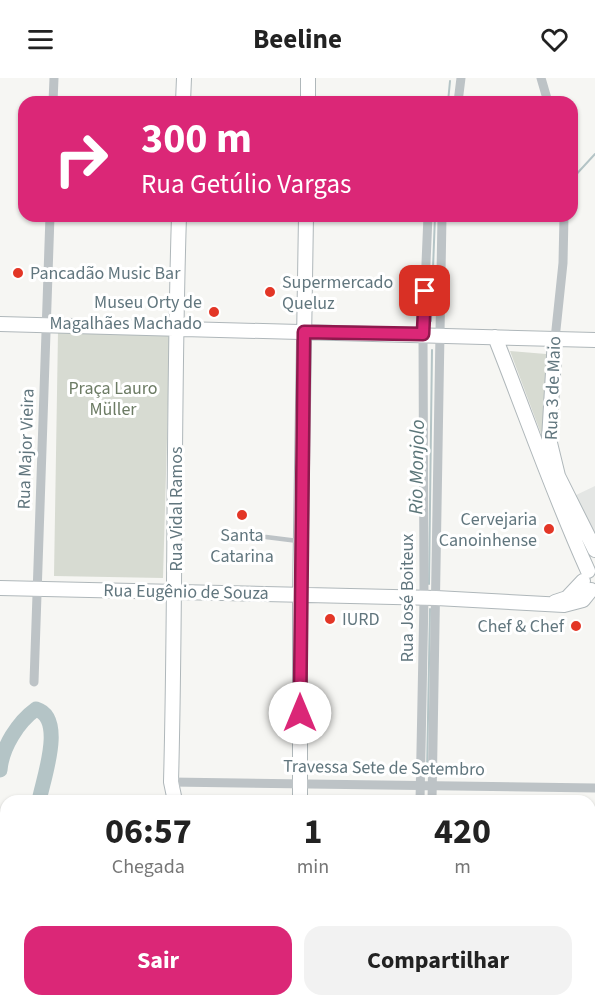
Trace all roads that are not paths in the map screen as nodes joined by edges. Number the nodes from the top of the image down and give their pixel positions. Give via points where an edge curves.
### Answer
1 (54, 78) edge
2 (184, 78) edge
3 (308, 78) edge
4 (461, 78) edge
5 (541, 78) edge
6 (53, 96) edge
7 (183, 96) edge
8 (308, 96) edge
9 (459, 96) edge
10 (546, 96) edge
11 (50, 222) edge
12 (179, 222) edge
13 (306, 222) edge
14 (428, 222) edge
15 (442, 222) edge
16 (564, 222) edge
17 (0, 324) edge
18 (47, 325) junction
19 (176, 328) junction
20 (304, 332) junction
21 (423, 334) junction
22 (439, 335) junction
23 (495, 337) junction
24 (555, 339) junction
25 (595, 340) edge
26 (542, 440) junction
27 (576, 529) junction
28 (266, 537) dead end
29 (300, 541) junction
30 (595, 550) edge
31 (591, 582) edge
32 (0, 588) edge
33 (38, 588) junction
34 (176, 592) junction
35 (300, 595) junction
36 (430, 598) junction
37 (34, 682) dead end
38 (171, 782) junction
39 (301, 783) junction
40 (420, 786) junction
41 (433, 786) junction
42 (595, 788) edge
43 (174, 795) edge
44 (300, 795) edge
45 (420, 795) edge
46 (432, 795) edge

1 - 6 street
2 - 7 main road
3 - 8 main road
4 - 9 street
5 - 10 street
11 - 18 street, Rua Major Vieira
12 - 19 main road, Rua Vidal Ramos
13 - 20 main road
14 - 21 street, Rua José Boiteux
15 - 22 street, Rua José Boiteux
16 - 24 street, Rua 3 de Maio
17 - 18 main road
18 - 19 main road
18 - 33 street, Rua Major Vieira
19 - 20 main road
19 - 34 main road, Rua Vidal Ramos
20 - 21 main road
20 - 29 main road
21 - 22 main road
21 - 36 street, Rua José Boiteux
22 - 23 main road
22 - 36 street, Rua José Boiteux
23 - 24 main road
23 - 26 main road, Rua 3 de Maio
24 - 25 main road
24 - 26 main road, Rua 3 de Maio
26 - 27 main road, Rua 3 de Maio via 547,480
27 - 30 main road, Rua 3 de Maio
27 - 31 main road, Rua 3 de Maio
28 - 29 lane
29 - 35 main road
31 - 36 main road, Rua Eugênio de Souza via 553,603
32 - 33 main road, Rua Eugênio de Souza
33 - 34 main road, Rua Eugênio de Souza
33 - 37 street, Rua Major Vieira
34 - 35 main road, Rua Eugênio de Souza
34 - 38 main road, Rua Vidal Ramos
35 - 36 main road, Rua Eugênio de Souza
35 - 39 main road
36 - 40 street, Rua José Boiteux
36 - 41 street, Rua José Boiteux
38 - 39 street, Travessa Sete de Setembro
38 - 43 main road, Rua Vidal Ramos
39 - 40 street, Travessa Sete de Setembro
39 - 44 main road
40 - 41 street, Travessa Sete de Setembro
40 - 45 street, Rua José Boiteux
41 - 42 street, Travessa Sete de Setembro
41 - 46 street, Rua José Boiteux

